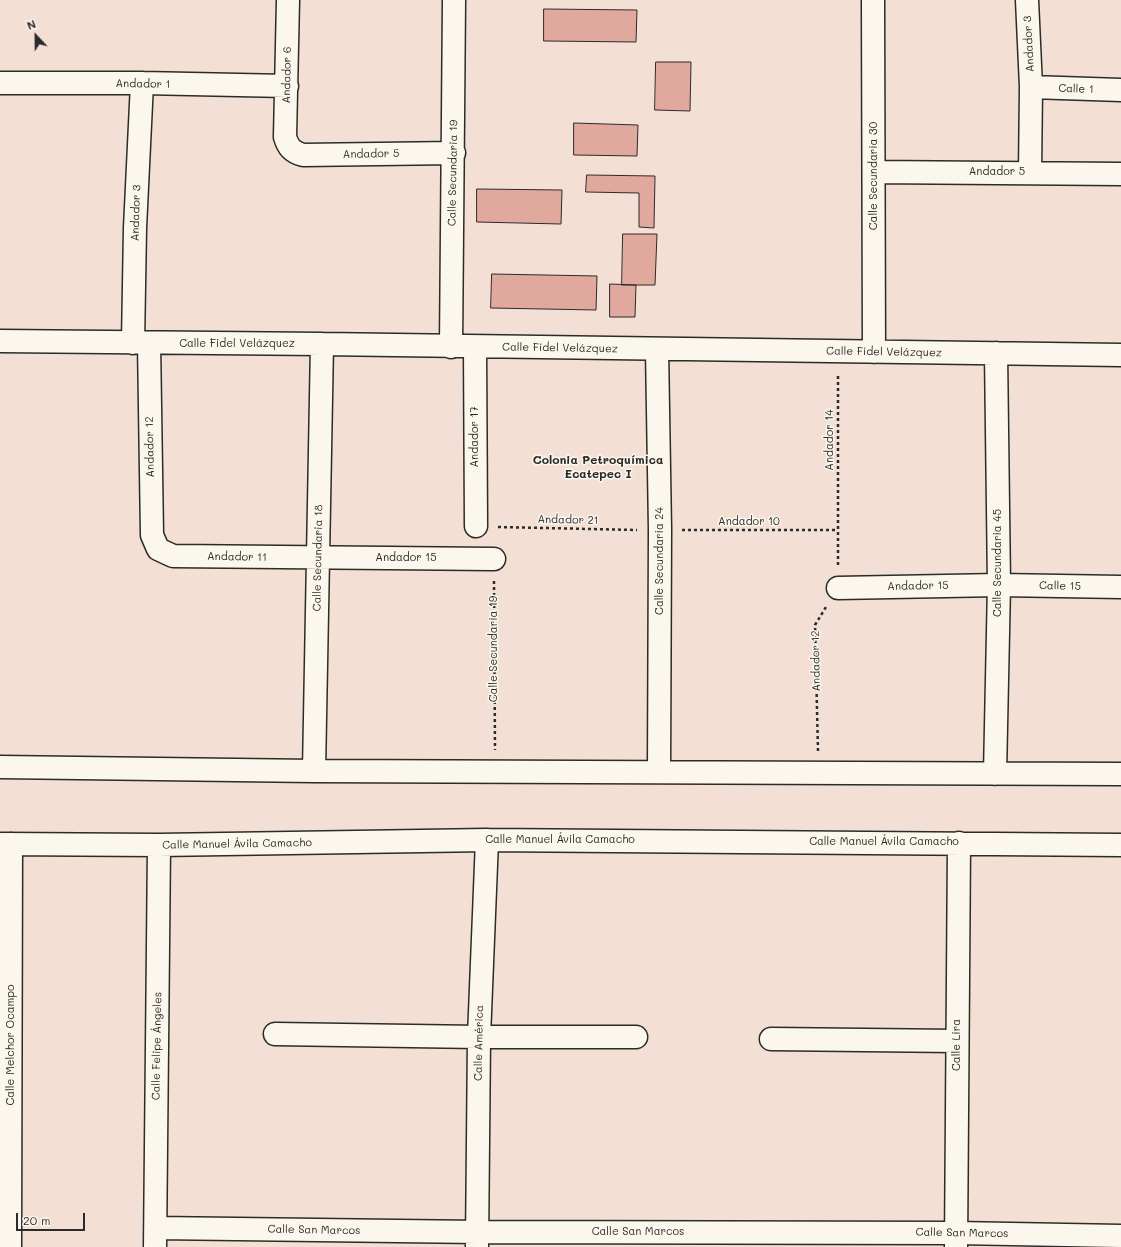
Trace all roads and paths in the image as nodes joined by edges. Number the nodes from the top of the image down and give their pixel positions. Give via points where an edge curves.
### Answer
1 (288, 0) edge
2 (454, 0) edge
3 (873, 0) edge
4 (1027, 0) edge
5 (0, 83) edge
6 (142, 83) junction
7 (287, 86) junction
8 (1031, 88) junction
9 (1121, 90) edge
10 (291, 149) joint
11 (454, 153) junction
12 (874, 172) junction
13 (1030, 172) junction
14 (1121, 174) edge
15 (0, 341) edge
16 (141, 343) junction
17 (322, 344) junction
18 (451, 347) junction
19 (475, 347) junction
20 (657, 349) junction
21 (838, 351) junction
22 (874, 352) junction
23 (996, 353) junction
24 (1121, 355) edge
25 (476, 526) joint
26 (660, 530) junction
27 (838, 530) junction
28 (158, 549) joint
29 (318, 558) junction
30 (494, 559) joint
31 (999, 585) junction
32 (1121, 587) edge
33 (838, 588) junction
34 (0, 767) edge
35 (314, 771) junction
36 (495, 771) junction
37 (659, 772) junction
38 (818, 774) junction
39 (995, 774) junction
40 (1121, 774) edge
41 (487, 840) junction
42 (959, 843) junction
43 (6, 844) edge
44 (159, 845) junction
45 (1121, 845) edge
46 (275, 1034) dead end
47 (636, 1036) dead end
48 (479, 1037) junction
49 (771, 1039) dead end
50 (957, 1041) junction
51 (1121, 1236) edge
52 (156, 1238) edge
53 (478, 1239) edge
54 (956, 1240) edge
55 (10, 1247) edge

1 - 7 street, Andador 6
2 - 11 street, Calle Secundaria 19
3 - 12 street, Calle Secundaria 30
4 - 8 street, Andador 3
5 - 6 street, Andador 1
6 - 7 street, Andador 1
6 - 16 street, Andador 3 via 136,228
7 - 10 street, Andador 6 via 285,137
8 - 9 street, Calle 1
8 - 13 street, Andador 3
10 - 11 street, Andador 5 via 303,155
11 - 18 street, Calle Secundaria 19
12 - 13 street, Andador 5
12 - 22 street, Calle Secundaria 30
13 - 14 street, Andador 5
15 - 16 street, Calle Fidel Velázquez
16 - 17 street, Calle Fidel Velázquez
16 - 28 street, Andador 12 via 152,535
17 - 18 street, Calle Fidel Velázquez
17 - 29 street, Calle Secundaria 18
18 - 19 street, Calle Fidel Velázquez
19 - 20 street, Calle Fidel Velázquez
19 - 25 street, Andador 17
20 - 21 street, Calle Fidel Velázquez
20 - 26 street, Calle Secundaria 24
21 - 22 street, Calle Fidel Velázquez
21 - 27 path, Andador 14
22 - 23 street, Calle Fidel Velázquez
23 - 24 street, Calle Fidel Velázquez
23 - 31 street, Calle Secundaria 45
25 - 26 path, Andador 21
26 - 27 path, Andador 10
26 - 37 street, Calle Secundaria 24
27 - 33 path
28 - 29 street, Andador 11 via 173,556
29 - 30 street, Andador 15
29 - 35 street, Calle Secundaria 18
30 - 36 path, Calle Secundaria 19
31 - 32 street, Calle 15
31 - 33 street, Andador 15
31 - 39 street, Calle Secundaria 45
33 - 38 path, Andador 12 via 815,625
34 - 35 street
35 - 36 street
36 - 37 street
37 - 38 street
38 - 39 street
39 - 40 street
41 - 42 street, Calle Manuel Ávila Camacho
41 - 44 street, Calle Manuel Ávila Camacho
41 - 48 street, Calle América
42 - 45 street, Calle Manuel Ávila Camacho
42 - 50 street, Calle Lira
43 - 44 street, Calle Manuel Ávila Camacho
43 - 55 street, Calle Melchor Ocampo
44 - 52 street, Calle Felipe Ángeles
46 - 48 street
47 - 48 street
48 - 53 street, Calle América
49 - 50 street
50 - 54 street, Calle Lira
51 - 54 street, Calle San Marcos
52 - 53 street, Calle San Marcos
53 - 54 street, Calle San Marcos

